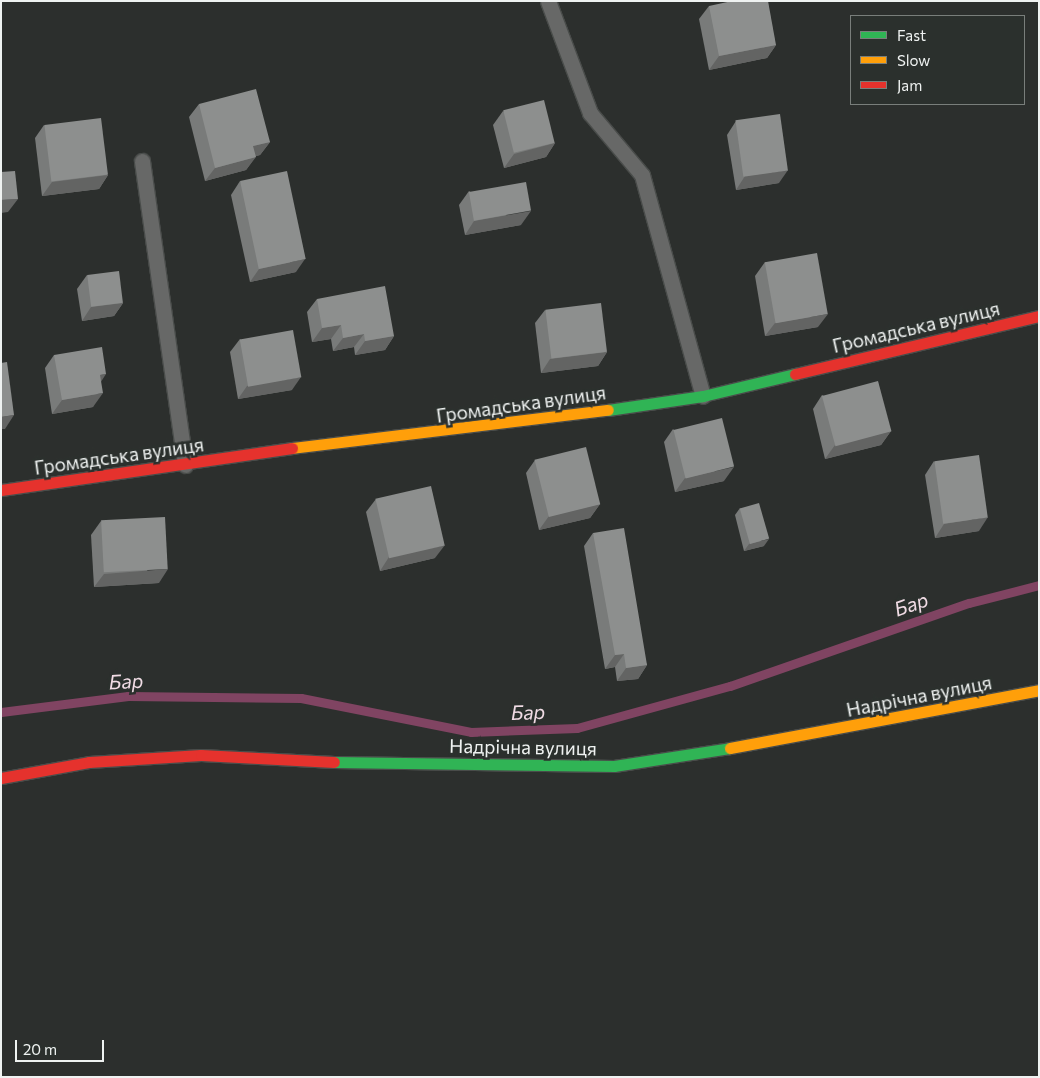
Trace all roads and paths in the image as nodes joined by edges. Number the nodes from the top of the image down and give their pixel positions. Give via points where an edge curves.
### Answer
1 (548, 1) edge
2 (142, 161) dead end
3 (1039, 316) edge
4 (703, 396) junction
5 (185, 465) junction
6 (1, 490) edge
7 (1039, 690) edge
8 (1, 778) edge

1 - 4 lane via 590,113 642,175 664,238
2 - 5 lane
3 - 4 street, Громадська вулиця
4 - 5 street, Громадська вулиця
5 - 6 street, Громадська вулиця
7 - 8 street, Надрічна вулиця via 818,734 614,766 308,762 201,756 89,762

